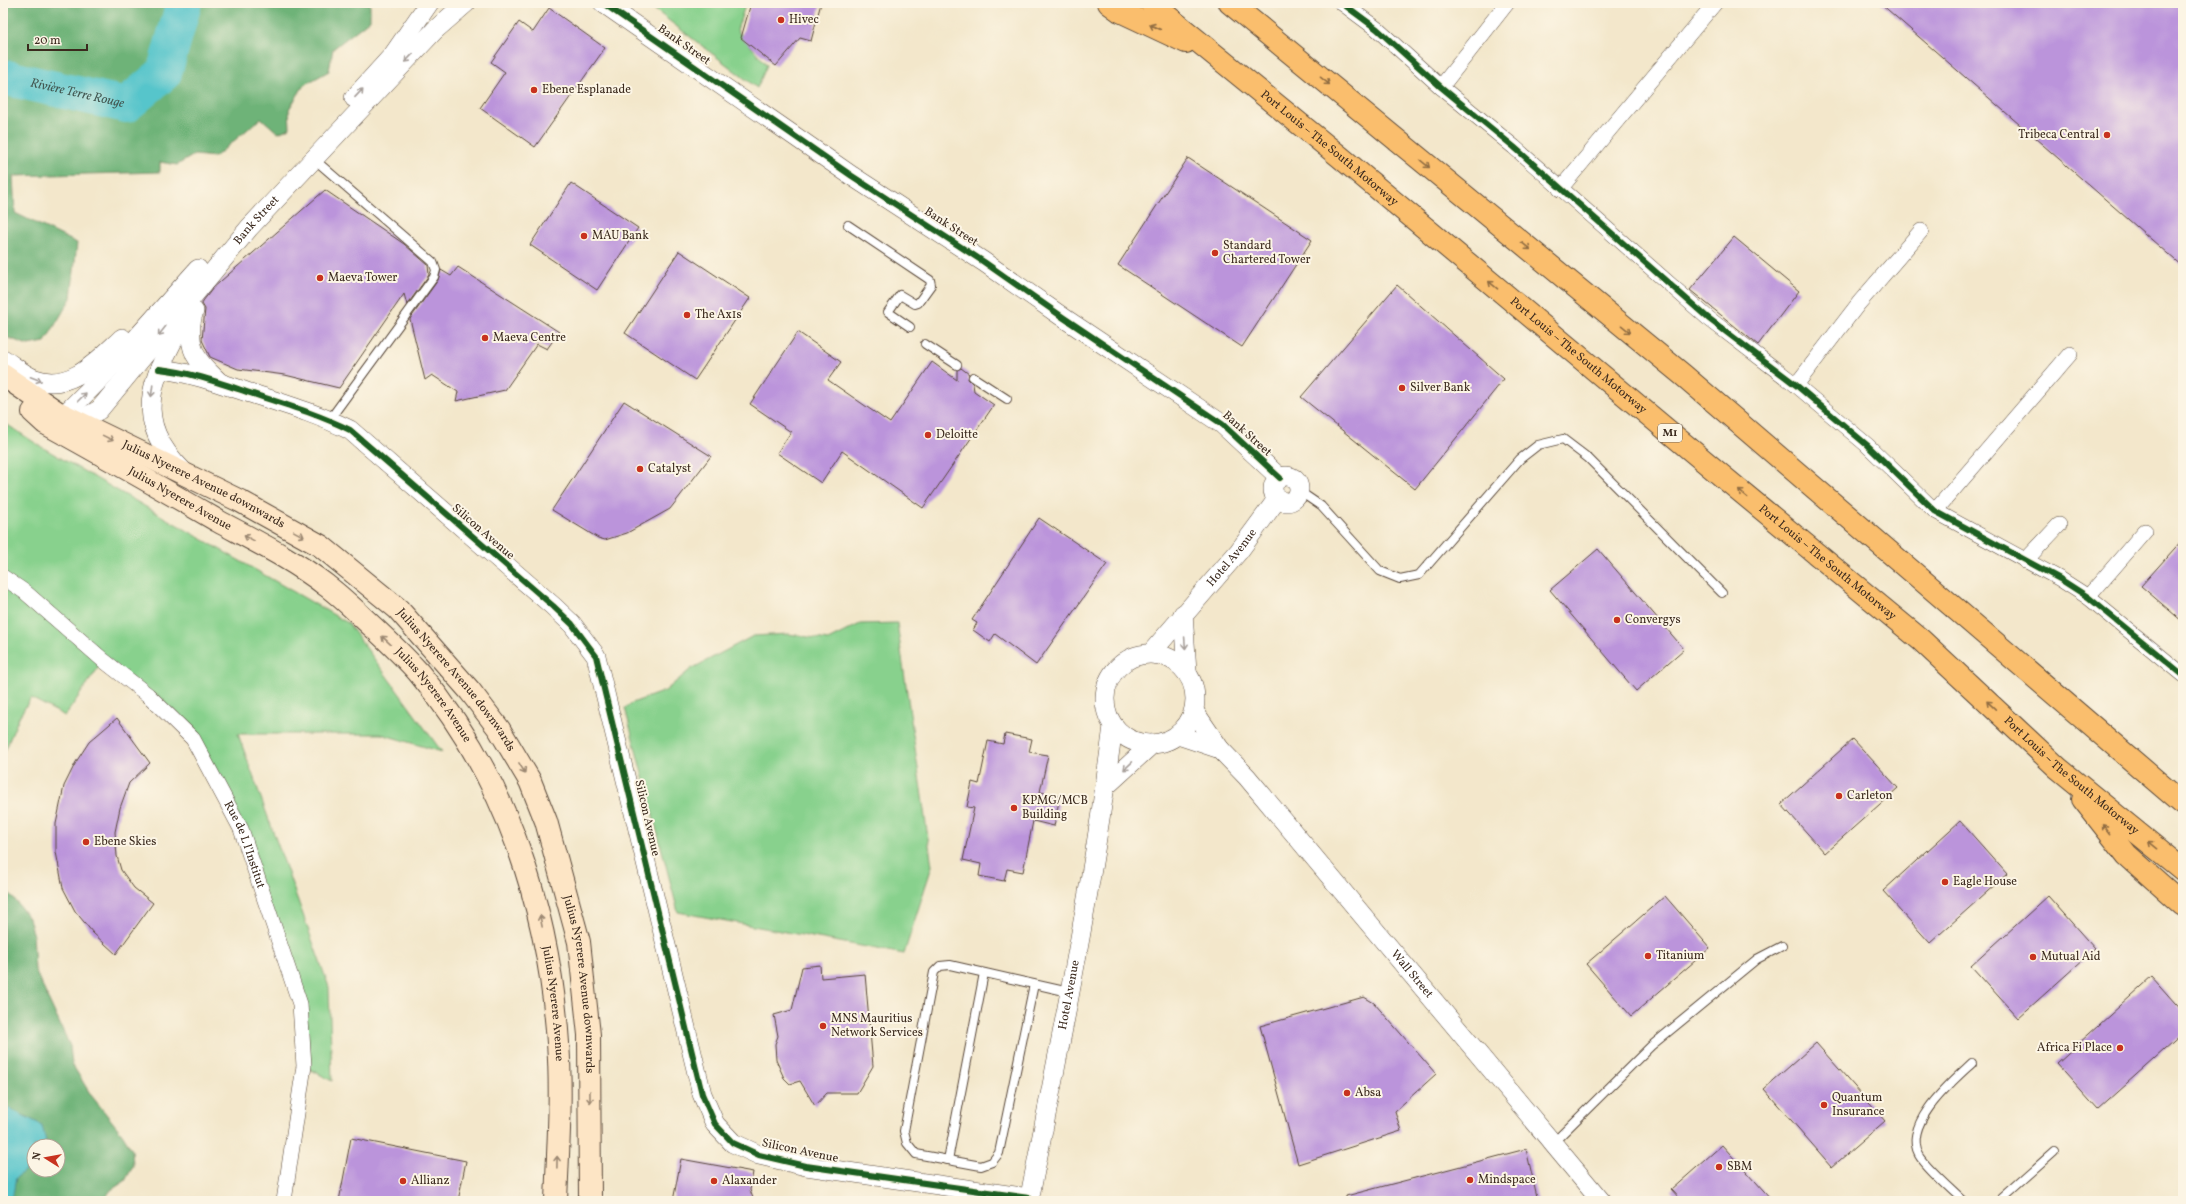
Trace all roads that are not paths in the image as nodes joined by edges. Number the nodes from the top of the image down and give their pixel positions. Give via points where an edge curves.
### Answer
1 (429, 3) edge
2 (466, 3) edge
3 (603, 3) edge
4 (1109, 3) edge
5 (1151, 3) edge
6 (1230, 3) edge
7 (1242, 3) edge
8 (1342, 3) edge
9 (1507, 3) edge
10 (1715, 3) edge
11 (1216, 56) junction
12 (1300, 61) junction
13 (1441, 87) junction
14 (314, 159) junction
15 (1560, 189) junction
16 (848, 225) dead end
17 (1921, 231) dead end
18 (198, 279) junction
19 (910, 327) dead end
20 (925, 344) dead end
21 (2070, 354) dead end
22 (3, 359) edge
23 (956, 365) dead end
24 (159, 369) junction
25 (3, 375) edge
26 (973, 377) dead end
27 (220, 383) junction
28 (1796, 385) junction
29 (3, 386) edge
30 (1008, 399) dead end
31 (330, 420) junction
32 (45, 423) junction
33 (77, 441) junction
34 (1280, 478) junction
35 (192, 479) junction
36 (1299, 491) junction
37 (1278, 498) junction
38 (1935, 511) junction
39 (2059, 525) dead end
40 (2145, 531) dead end
41 (2025, 561) junction
42 (3, 578) edge
43 (1722, 593) dead end
44 (2088, 597) junction
45 (1183, 614) junction
46 (1151, 653) junction
47 (1186, 671) junction
48 (2183, 675) edge
49 (1194, 711) junction
50 (1113, 726) junction
51 (1178, 735) junction
52 (1151, 744) junction
53 (1220, 749) junction
54 (2058, 768) junction
55 (1105, 787) junction
56 (2183, 804) edge
57 (2183, 870) edge
58 (2183, 905) edge
59 (1782, 946) dead end
60 (984, 973) junction
61 (1034, 984) junction
62 (1069, 992) junction
63 (1972, 1063) dead end
64 (1553, 1143) junction
65 (2054, 1152) dead end
66 (948, 1160) junction
67 (1029, 1199) edge
68 (284, 1201) edge
69 (556, 1201) edge
70 (590, 1201) edge
71 (1601, 1201) edge
72 (1964, 1201) edge
73 (1999, 1201) edge

18 -> 1 street via 393,55
2 -> 14 street, Bank Street via 435,30
3 - 34 street, Bank Street via 846,172 984,262 1222,424
11 -> 4 highway via 1120,11
5 - 11 highway, Port Louis – The South Motorway / M1
6 - 12 highway
7 - 12 highway
8 - 13 street via 1377,29
9 - 13 street
10 - 15 street
54 -> 11 highway, Port Louis – The South Motorway / M1 via 1921,640
12 -> 56 highway via 1683,375
13 - 15 street
14 - 18 street, Bank Street
14 - 31 lane via 433,262 436,270 434,278
15 - 28 street via 1708,318
16 - 19 lane via 930,280 931,285 918,303 915,304 900,295 888,312
17 - 28 street via 1859,303
22 -> 18 street via 33,378 47,382 60,382 82,374
18 - 24 street
18 - 27 street via 190,320 192,343 197,358
18 -> 32 street, Bank Street via 99,410 82,419
33 -> 18 street via 67,429 66,421 70,409
20 - 23 lane
21 - 38 street
24 - 27 street, Silicon Avenue via 178,371
24 -> 35 street via 153,384 150,407 155,431 167,455
25 -> 35 main road, Julius Nyerere Avenue downwards via 56,412
26 - 30 lane
27 - 31 street, Silicon Avenue
28 - 38 street via 1867,445
29 - 32 main road, Julius Nyerere Avenue
31 - 67 street, Silicon Avenue via 350,430 372,448 553,606 572,624 596,656 702,1094 720,1129 733,1143 759,1155 806,1166
32 - 33 main road, Julius Nyerere Avenue
69 -> 33 main road, Julius Nyerere Avenue via 558,1045 551,971 528,873 497,794 477,754 419,673 382,635 327,586 287,559
34 - 36 street via 1288,476 1295,480
34 - 37 street via 1274,488
35 -> 70 main road, Julius Nyerere Avenue downwards via 240,501 321,546 398,609 499,729 530,781 546,821 579,942 589,1035
36 - 37 street via 1295,498 1289,501
36 - 43 lane via 1321,506 1380,571 1400,578 1419,575 1520,459 1538,445 1563,439 1588,458
37 - 45 street, Hotel Avenue via 1240,551
38 - 41 street
39 - 41 street
40 - 44 street
41 - 44 street
42 - 68 street, Rue de L l'Institut via 25,592 103,660 148,695 193,739 240,829 300,1004 304,1066
44 - 48 street
45 - 46 street, Hotel Avenue
45 -> 47 street
46 - 47 street via 1165,655
46 - 50 street via 1136,655 1124,661 1113,672 1106,685 1104,699
47 - 49 street via 1193,684 1196,698
49 - 51 street via 1188,724
49 - 53 street, Wall Street
50 - 52 street via 1137,743
50 - 55 street, Hotel Avenue
51 - 52 street via 1165,742
51 - 53 street, Wall Street
52 -> 55 street
53 - 64 street, Wall Street
57 -> 54 highway, Port Louis – The South Motorway / M1
58 -> 54 highway via 2127,856
55 - 62 street, Hotel Avenue
59 - 64 lane via 1757,960 1651,1046
60 - 61 lane
60 - 66 lane
60 - 66 lane via 950,965 940,966 934,972 904,1131 907,1143 916,1154
61 - 62 lane
61 - 66 lane via 999,1153 992,1162 981,1166
62 - 67 street, Hotel Avenue
63 - 72 lane via 1929,1107 1918,1130 1916,1143 1919,1155
64 - 71 street, Wall Street
65 - 73 lane

